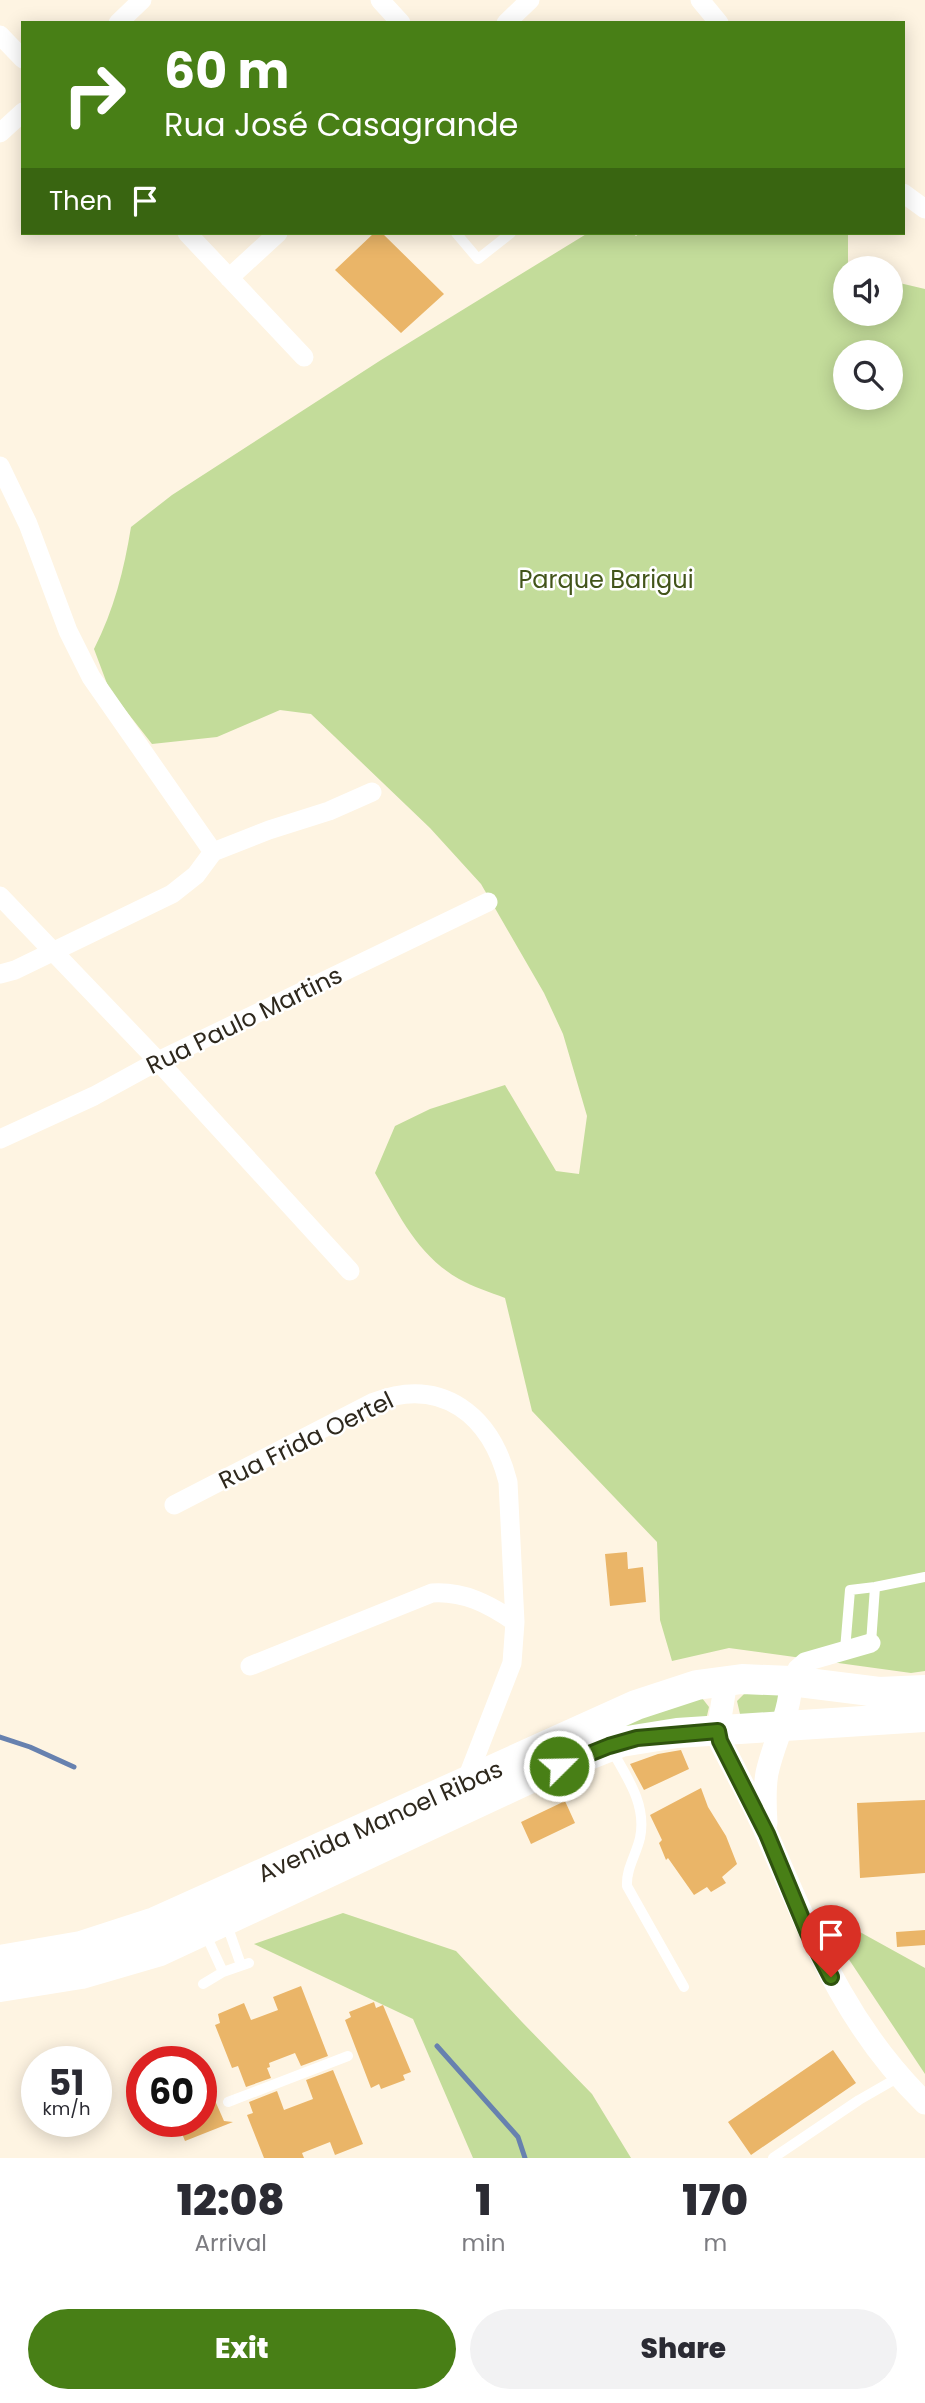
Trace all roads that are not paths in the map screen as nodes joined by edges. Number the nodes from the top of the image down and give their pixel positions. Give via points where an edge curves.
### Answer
1 (142, 0) edge
2 (380, 0) edge
3 (530, 0) edge
4 (701, 0) edge
5 (120, 21) edge
6 (399, 21) edge
7 (508, 21) edge
8 (717, 21) edge
9 (0, 35) edge
10 (21, 57) edge
11 (21, 114) edge
12 (0, 133) edge
13 (905, 194) edge
14 (925, 209) edge
15 (189, 235) edge
16 (276, 235) edge
17 (458, 235) edge
18 (508, 235) edge
19 (229, 278) junction
20 (304, 357) dead end
21 (0, 466) edge
22 (373, 792) dead end
23 (213, 852) junction
24 (0, 896) edge
25 (488, 902) dead end
26 (53, 951) junction
27 (0, 974) edge
28 (158, 1061) junction
29 (0, 1139) edge
30 (350, 1271) dead end
31 (174, 1505) dead end
32 (925, 1577) edge
33 (876, 1587) junction
34 (515, 1622) junction
35 (871, 1643) joint
36 (845, 1650) junction
37 (250, 1666) dead end
38 (726, 1681) junction
39 (790, 1681) junction
40 (925, 1690) edge
41 (925, 1717) edge
42 (783, 1725) junction
43 (718, 1731) junction
44 (564, 1737) junction
45 (609, 1746) junction
46 (531, 1779) junction
47 (466, 1782) junction
48 (437, 1822) junction
49 (767, 1834) junction
50 (215, 1926) junction
51 (5, 1961) edge
52 (223, 1972) junction
53 (203, 1984) dead end
54 (0, 1987) edge
55 (684, 1987) dead end
56 (348, 2056) dead end
57 (899, 2077) junction
58 (228, 2102) dead end
59 (925, 2103) edge
60 (773, 2158) edge

1 - 5 street
2 - 6 street
3 - 7 street
4 - 8 street
9 - 10 street
11 - 12 street
13 - 14 street
15 - 19 street
16 - 19 street
17 - 18 lane via 478,259
19 - 20 street
21 - 23 street via 91,677
22 - 23 street
23 - 26 street via 196,876 172,894
24 - 26 street
25 - 28 street, Rua Paulo Martins
26 - 27 street
26 - 28 street
28 - 29 street, Rua Paulo Martins
28 - 30 street
31 - 34 street, Rua Frida Oertel via 374,1402 409,1392 451,1401 492,1440 504,1465 510,1497
32 - 33 lane
33 - 35 lane
33 - 36 lane via 850,1590
34 - 37 street via 463,1595 432,1593
34 - 47 street, Rua Frida Oertel via 509,1673
35 - 36 street
36 - 39 street via 805,1662
38 - 39 main road, Avenida Manoel Ribas
38 - 43 street
38 - 44 main road, Avenida Manoel Ribas via 659,1695
39 - 40 main road, Avenida Manoel Ribas via 867,1691
39 - 42 street
41 - 42 main road, Avenida Manoel Ribas
42 - 43 main road, Avenida Manoel Ribas
42 - 49 street via 767,1774
43 - 45 main road, Avenida Manoel Ribas via 654,1735
43 - 49 street
44 - 46 main road via 530,1762
44 - 47 main road, Avenida Manoel Ribas
45 - 46 main road, Avenida Manoel Ribas
45 - 55 lane via 641,1813 640,1837 626,1873 626,1886
46 - 48 main road, Avenida Manoel Ribas
47 - 48 main road via 464,1794
47 - 51 main road, Avenida Manoel Ribas via 155,1922 81,1947
48 - 50 main road, Avenida Manoel Ribas
49 - 57 street via 808,1933 840,1994
50 - 52 lane
50 - 52 lane via 245,1964
50 - 54 main road, Avenida Manoel Ribas via 108,1968
52 - 53 lane
56 - 58 lane
57 - 59 street
57 - 60 lane

